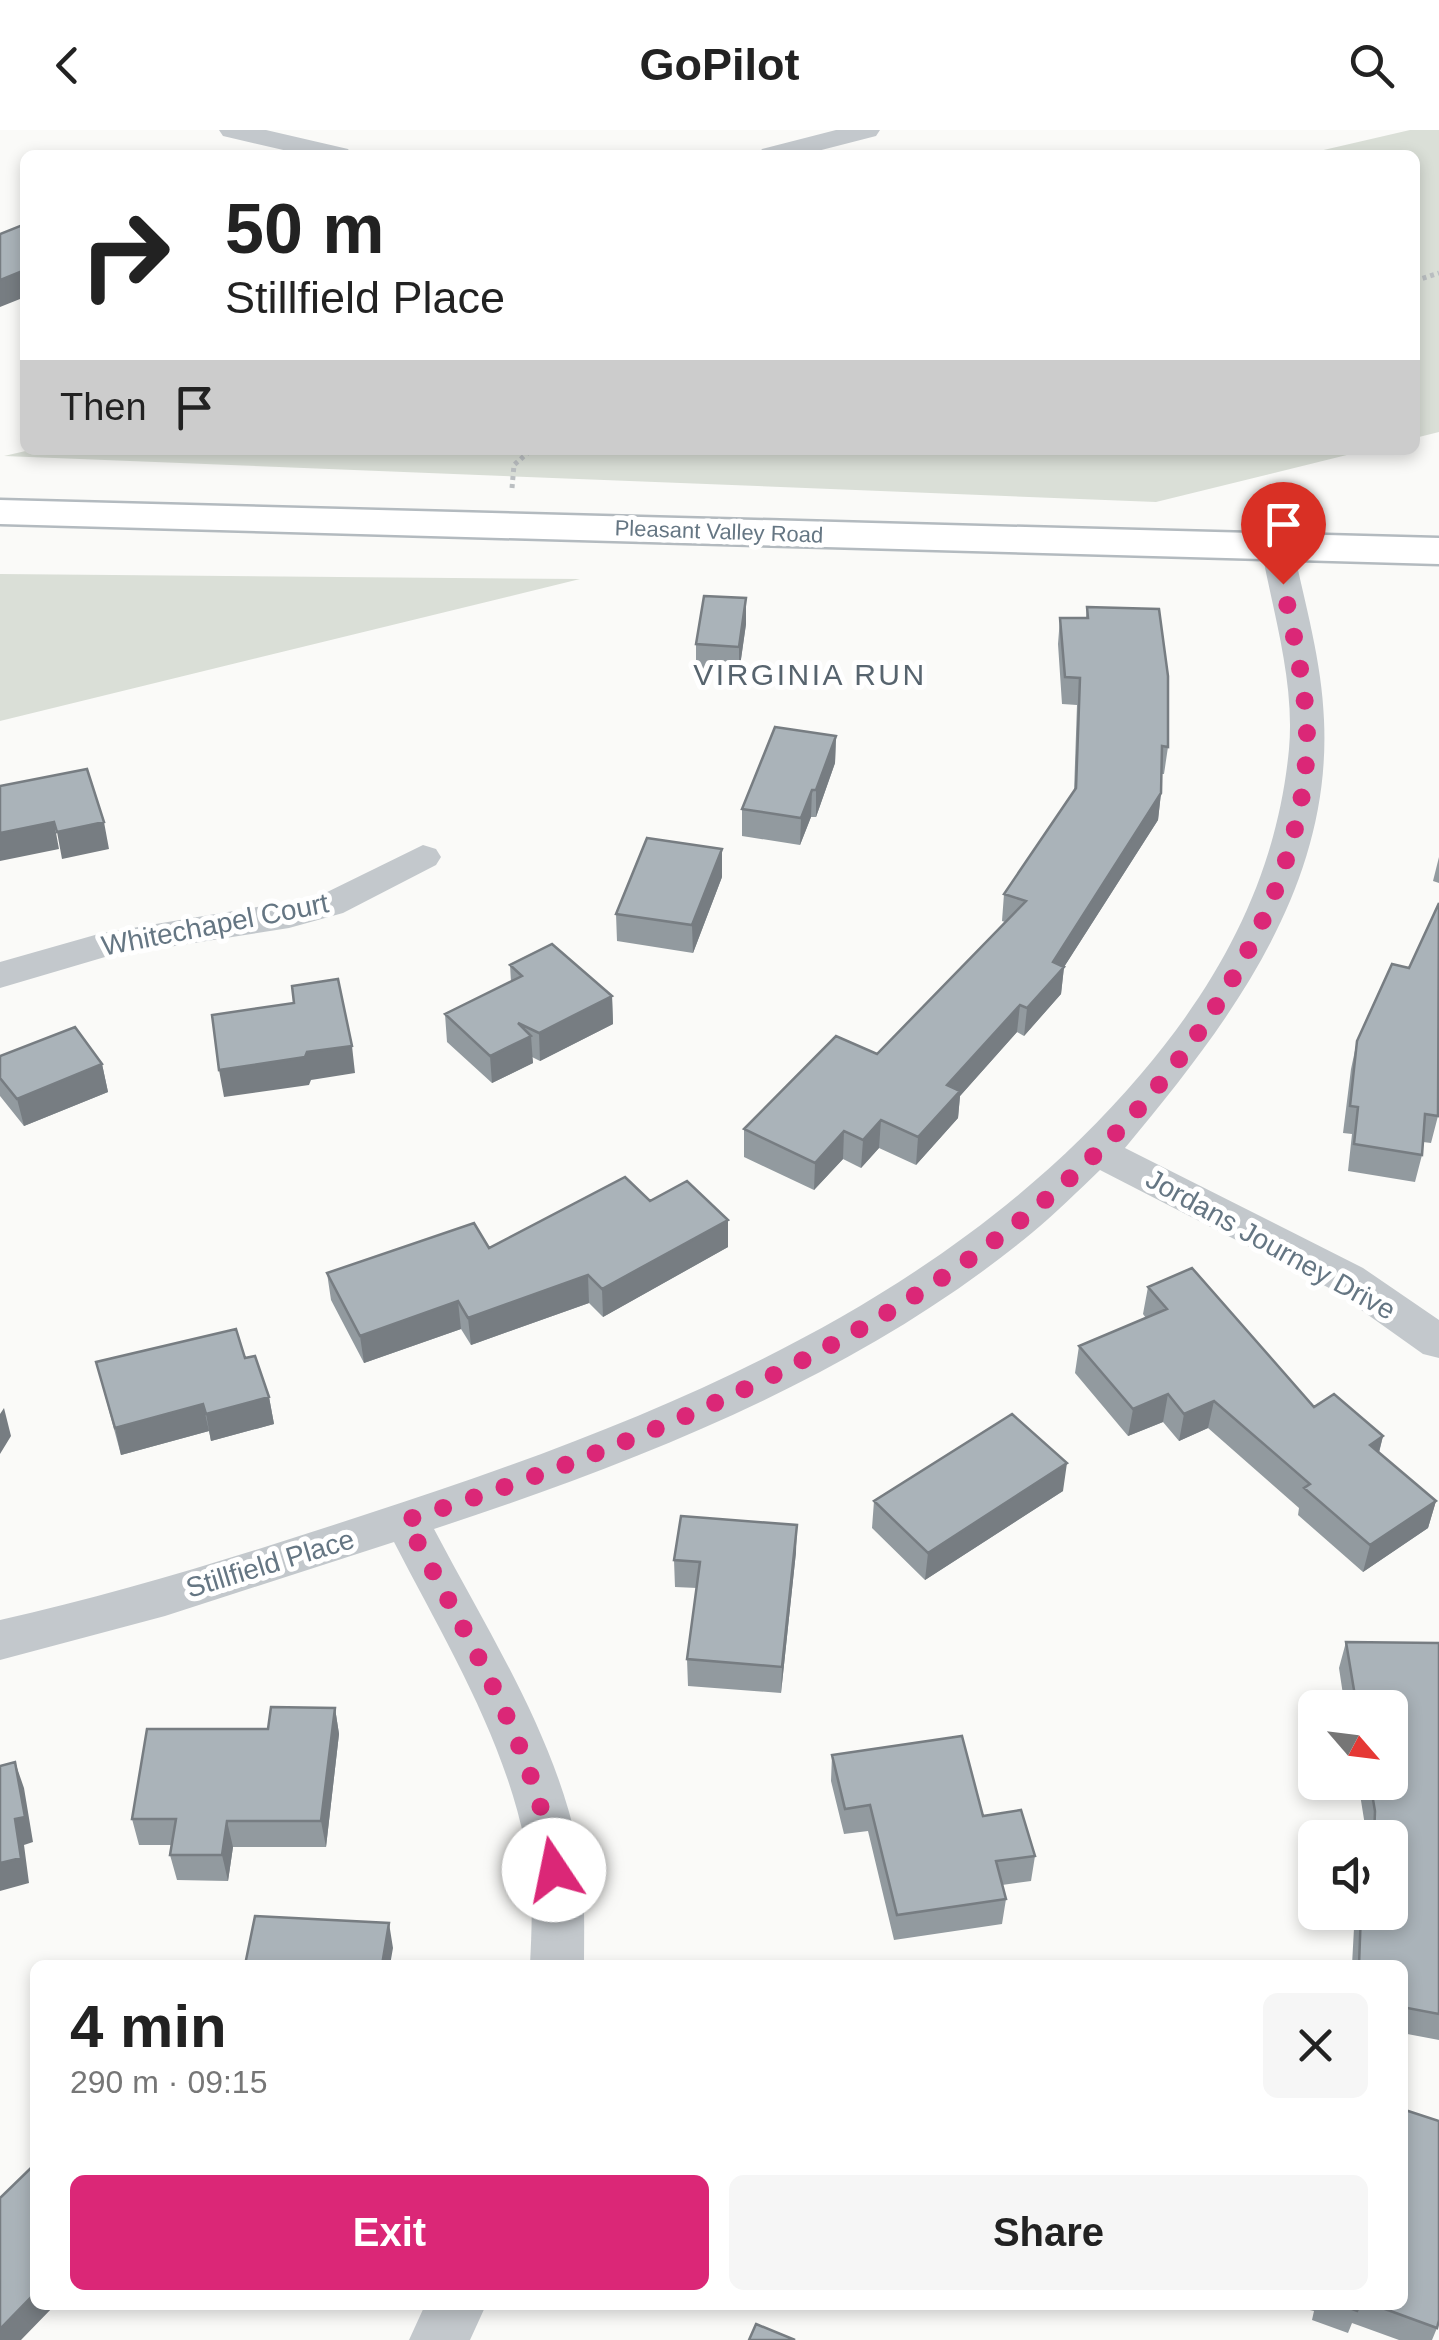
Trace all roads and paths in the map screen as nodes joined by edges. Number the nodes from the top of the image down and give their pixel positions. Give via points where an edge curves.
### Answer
1 (232, 130) edge
2 (866, 130) edge
3 (318, 150) edge
4 (790, 150) edge
5 (0, 512) edge
6 (1277, 546) junction
7 (1439, 551) edge
8 (423, 857) dead end
9 (0, 975) edge
10 (1100, 1152) junction
11 (1439, 1342) edge
12 (406, 1520) junction
13 (0, 1640) edge
14 (558, 1960) edge
15 (453, 2310) edge
16 (438, 2340) edge

1 - 3 street
2 - 4 street
5 - 6 main road, Pleasant Valley Road
6 - 7 main road, Pleasant Valley Road
6 - 10 street, Stillfield Place via 1307,741 1294,831 1275,893 1216,1008
8 - 9 street, Whitechapel Court via 330,905 102,945
10 - 11 street, Jordans Journey Drive via 1348,1280
10 - 12 street, Stillfield Place via 976,1254 821,1350 739,1392 528,1479
12 - 13 street, Stillfield Place via 201,1586
12 - 14 street via 538,1794 558,1895
15 - 16 street

